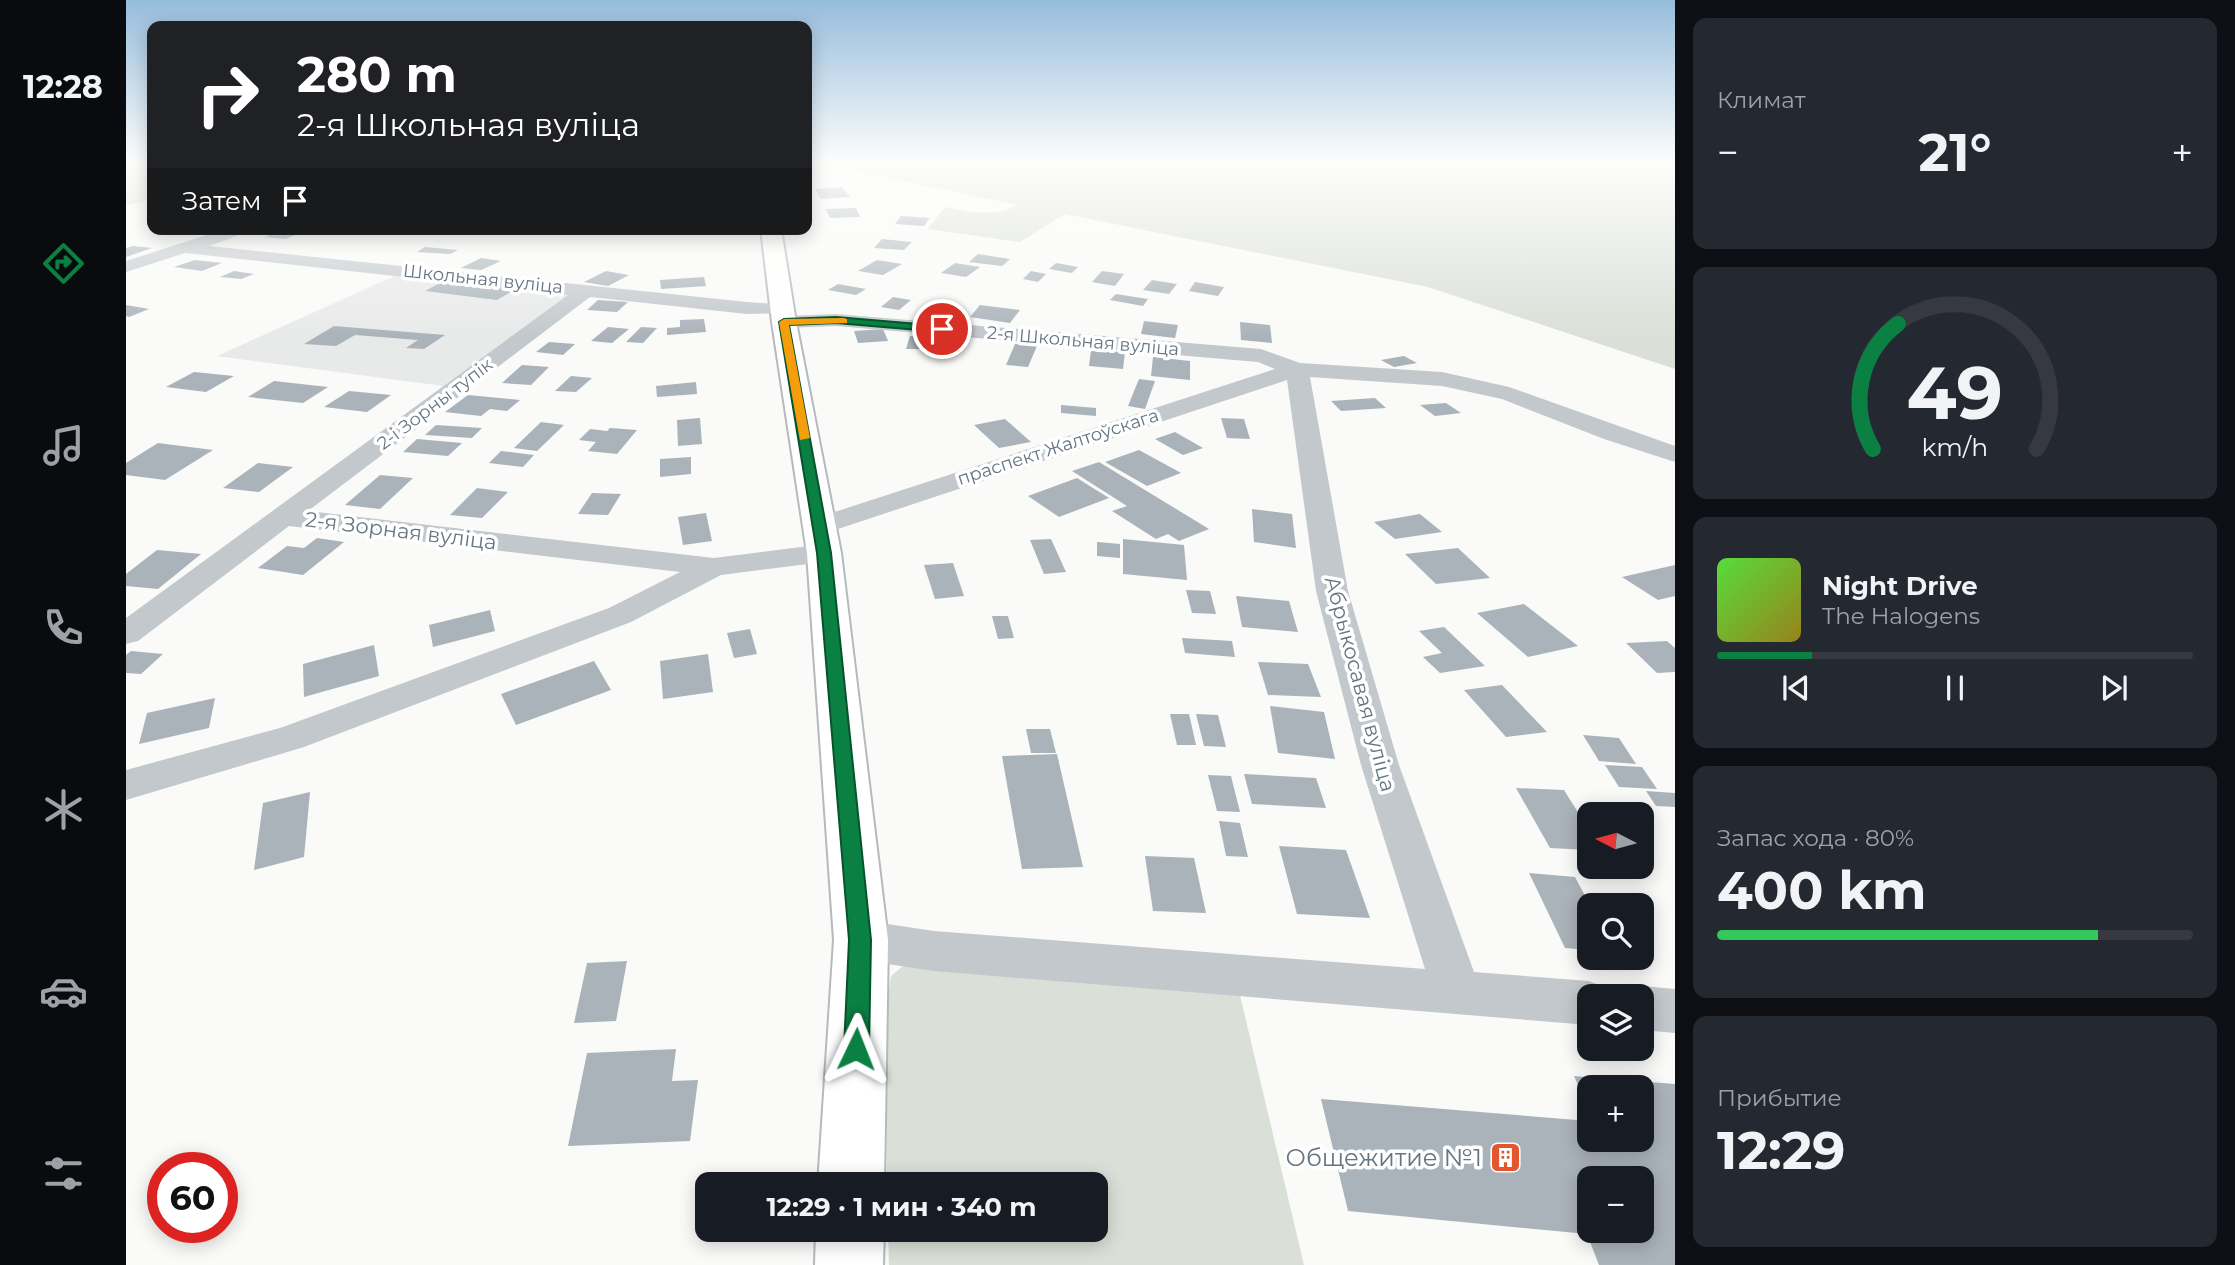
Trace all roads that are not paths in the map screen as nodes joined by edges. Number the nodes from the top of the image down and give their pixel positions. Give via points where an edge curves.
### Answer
1 (223, 235) edge
2 (772, 235) edge
3 (183, 248) junction
4 (126, 267) edge
5 (587, 290) junction
6 (783, 315) junction
7 (1297, 369) junction
8 (1675, 454) edge
9 (283, 517) junction
10 (822, 539) junction
11 (714, 567) junction
12 (126, 634) edge
13 (126, 785) edge
14 (860, 940) junction
15 (1457, 992) junction
16 (1577, 1002) edge
17 (1654, 1009) edge
18 (1675, 1011) edge
19 (852, 1172) edge
20 (850, 1242) edge
21 (849, 1265) edge

1 - 3 street
2 - 6 main road
3 - 4 street
3 - 5 street, Школьная вуліца
5 - 6 street, Школьная вуліца
5 - 9 street, 2-і Зорны тупік
6 - 7 street, 2-я Школьная вуліца via 1261,356
6 - 10 main road
7 - 8 street via 1442,379 1509,394
7 - 10 street, праспект Жалтоўскага
7 - 15 street, Абрыкосавая вуліца via 1332,591 1380,765
9 - 11 street, 2-я Зорная вуліца
9 - 12 street, 2-я Зорная вуліца
10 - 11 street, 2-я Зорная вуліца
10 - 14 main road
11 - 13 street, 2-я Зорная вуліца via 620,615 304,733
14 - 15 street via 934,951
14 - 19 main road
15 - 16 street
17 - 18 street
20 - 21 main road

